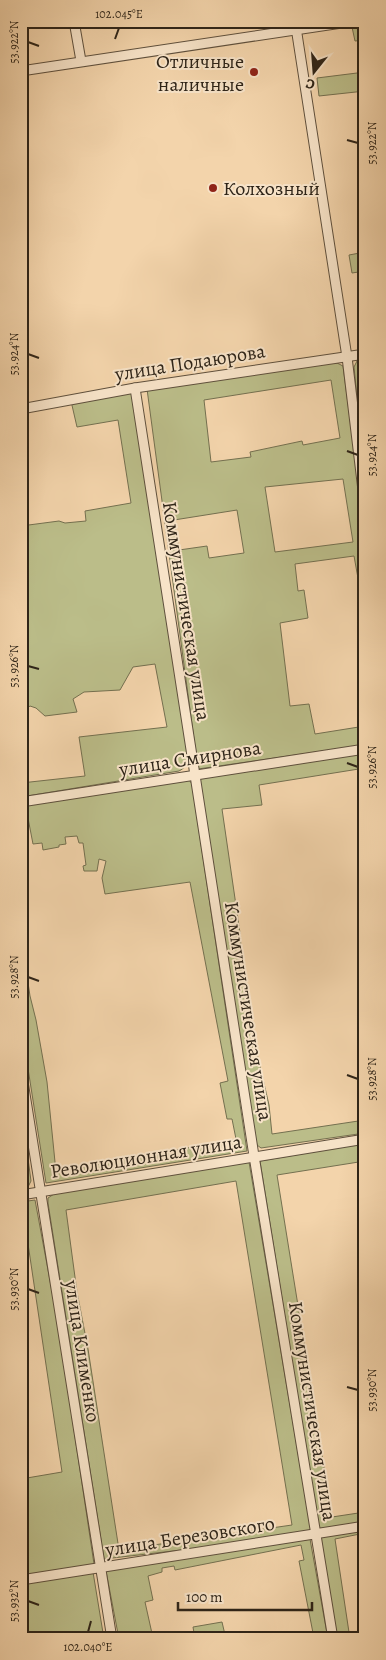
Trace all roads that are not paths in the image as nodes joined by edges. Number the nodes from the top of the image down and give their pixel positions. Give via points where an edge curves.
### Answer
1 (74, 21) edge
2 (350, 22) edge
3 (296, 25) edge
4 (80, 61) junction
5 (21, 71) edge
6 (365, 354) edge
7 (347, 357) junction
8 (135, 388) junction
9 (21, 409) edge
10 (365, 507) edge
11 (365, 749) edge
12 (195, 775) junction
13 (21, 802) edge
14 (21, 1070) edge
15 (365, 1139) edge
16 (254, 1156) junction
17 (40, 1191) junction
18 (21, 1194) edge
19 (365, 1526) edge
20 (315, 1535) junction
21 (100, 1567) junction
22 (21, 1580) edge
23 (112, 1639) edge
24 (333, 1639) edge

1 - 4 street
2 - 3 street
3 - 4 street
3 - 7 street
4 - 5 street
6 - 7 street, улица Подаюрова
7 - 8 street, улица Подаюрова
7 - 10 street
8 - 9 street, улица Подаюрова
8 - 12 street, Коммунистическая улица
11 - 12 street, улица Смирнова
12 - 13 street, улица Смирнова
12 - 16 street, Коммунистическая улица
14 - 17 street, улица Клименко
15 - 16 street, Революционная улица
16 - 17 street, Революционная улица
16 - 20 street, Коммунистическая улица
17 - 18 street, Революционная улица
17 - 21 street, улица Клименко
19 - 20 street, улица Березовского
20 - 21 street, улица Березовского
20 - 24 street, Коммунистическая улица
21 - 22 street, улица Березовского
21 - 23 street, улица Клименко

